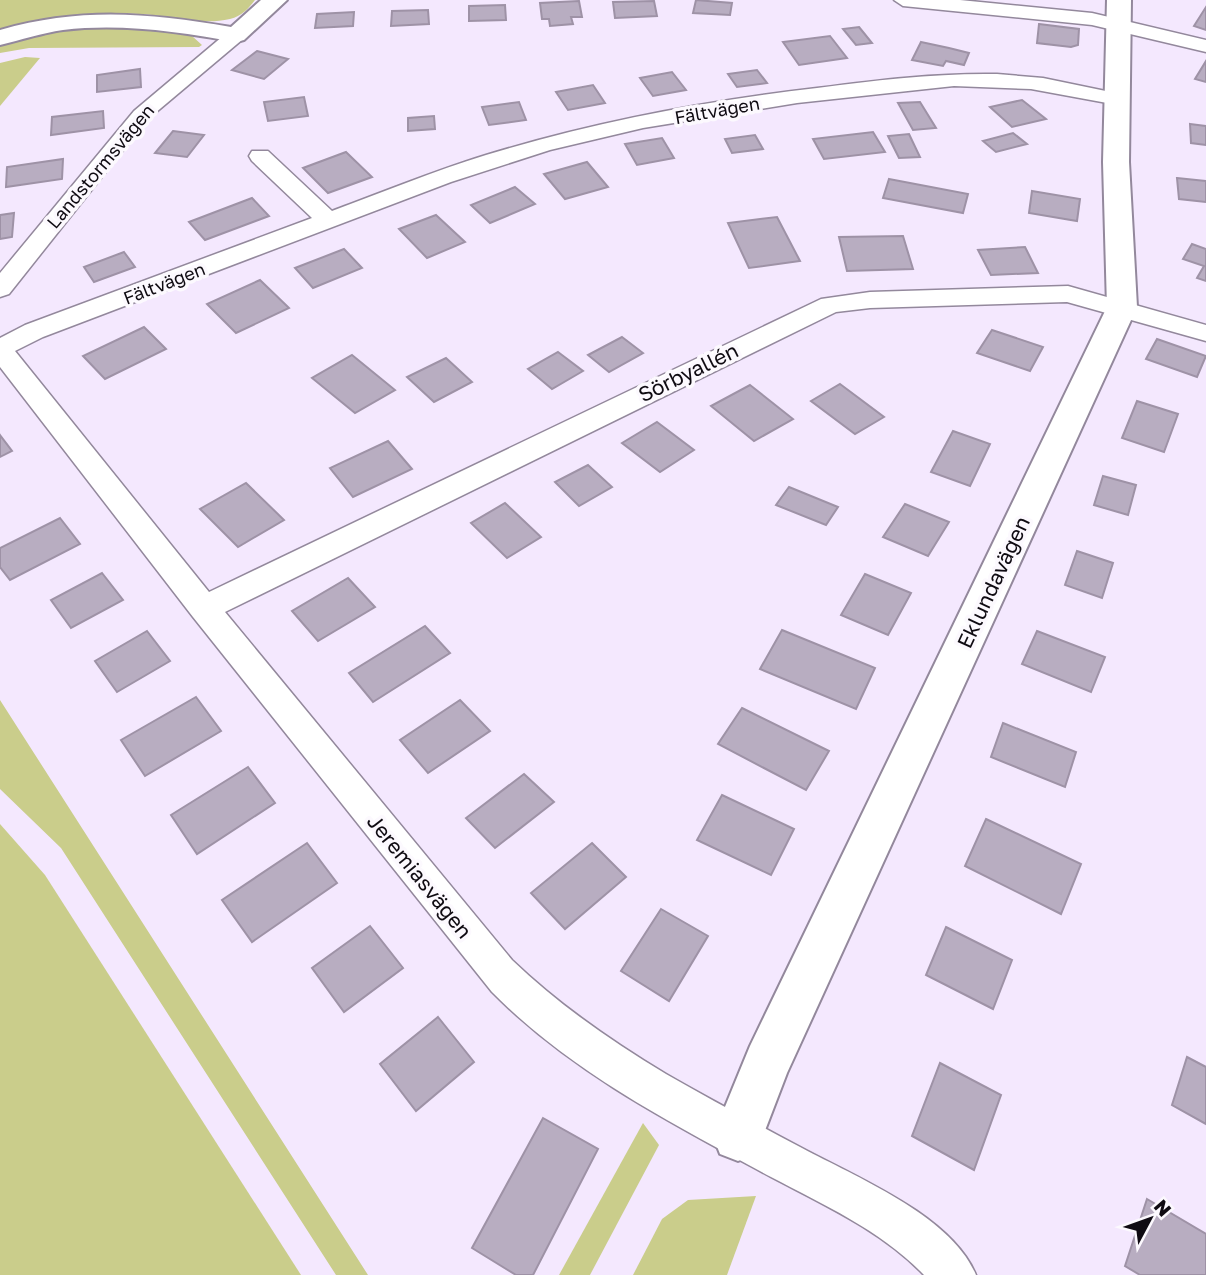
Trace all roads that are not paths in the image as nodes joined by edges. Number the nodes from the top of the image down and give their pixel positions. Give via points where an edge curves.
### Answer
1 (275, 0) edge
2 (903, 0) edge
3 (987, 3) edge
4 (1119, 12) edge
5 (236, 35) junction
6 (0, 38) edge
7 (1206, 46) edge
8 (1118, 99) junction
9 (260, 156) dead end
10 (329, 221) junction
11 (0, 289) edge
12 (1122, 307) junction
13 (1206, 332) edge
14 (0, 348) edge
15 (204, 608) junction
16 (738, 1136) junction
17 (954, 1275) edge

1 - 5 street, Landstormsvägen
2 - 3 street
3 - 4 street
4 - 7 street
4 - 8 street, Eklundavägen
5 - 6 street via 152,20 99,19 57,23
5 - 11 street, Landstormsvägen via 141,115
8 - 10 street, Fältvägen via 1019,81 946,80 725,107 590,133 487,161
8 - 12 street, Eklundavägen
9 - 10 street
10 - 14 street, Fältvägen via 34,331
12 - 13 street, Sörbyallén
12 - 15 street, Sörbyallén via 1068,294 830,305
12 - 16 street, Eklundavägen via 773,1050
14 - 15 street, Jeremiasvägen
15 - 16 street, Jeremiasvägen via 499,973 548,1019 604,1058
16 - 17 street, Jeremiasvägen via 883,1216

